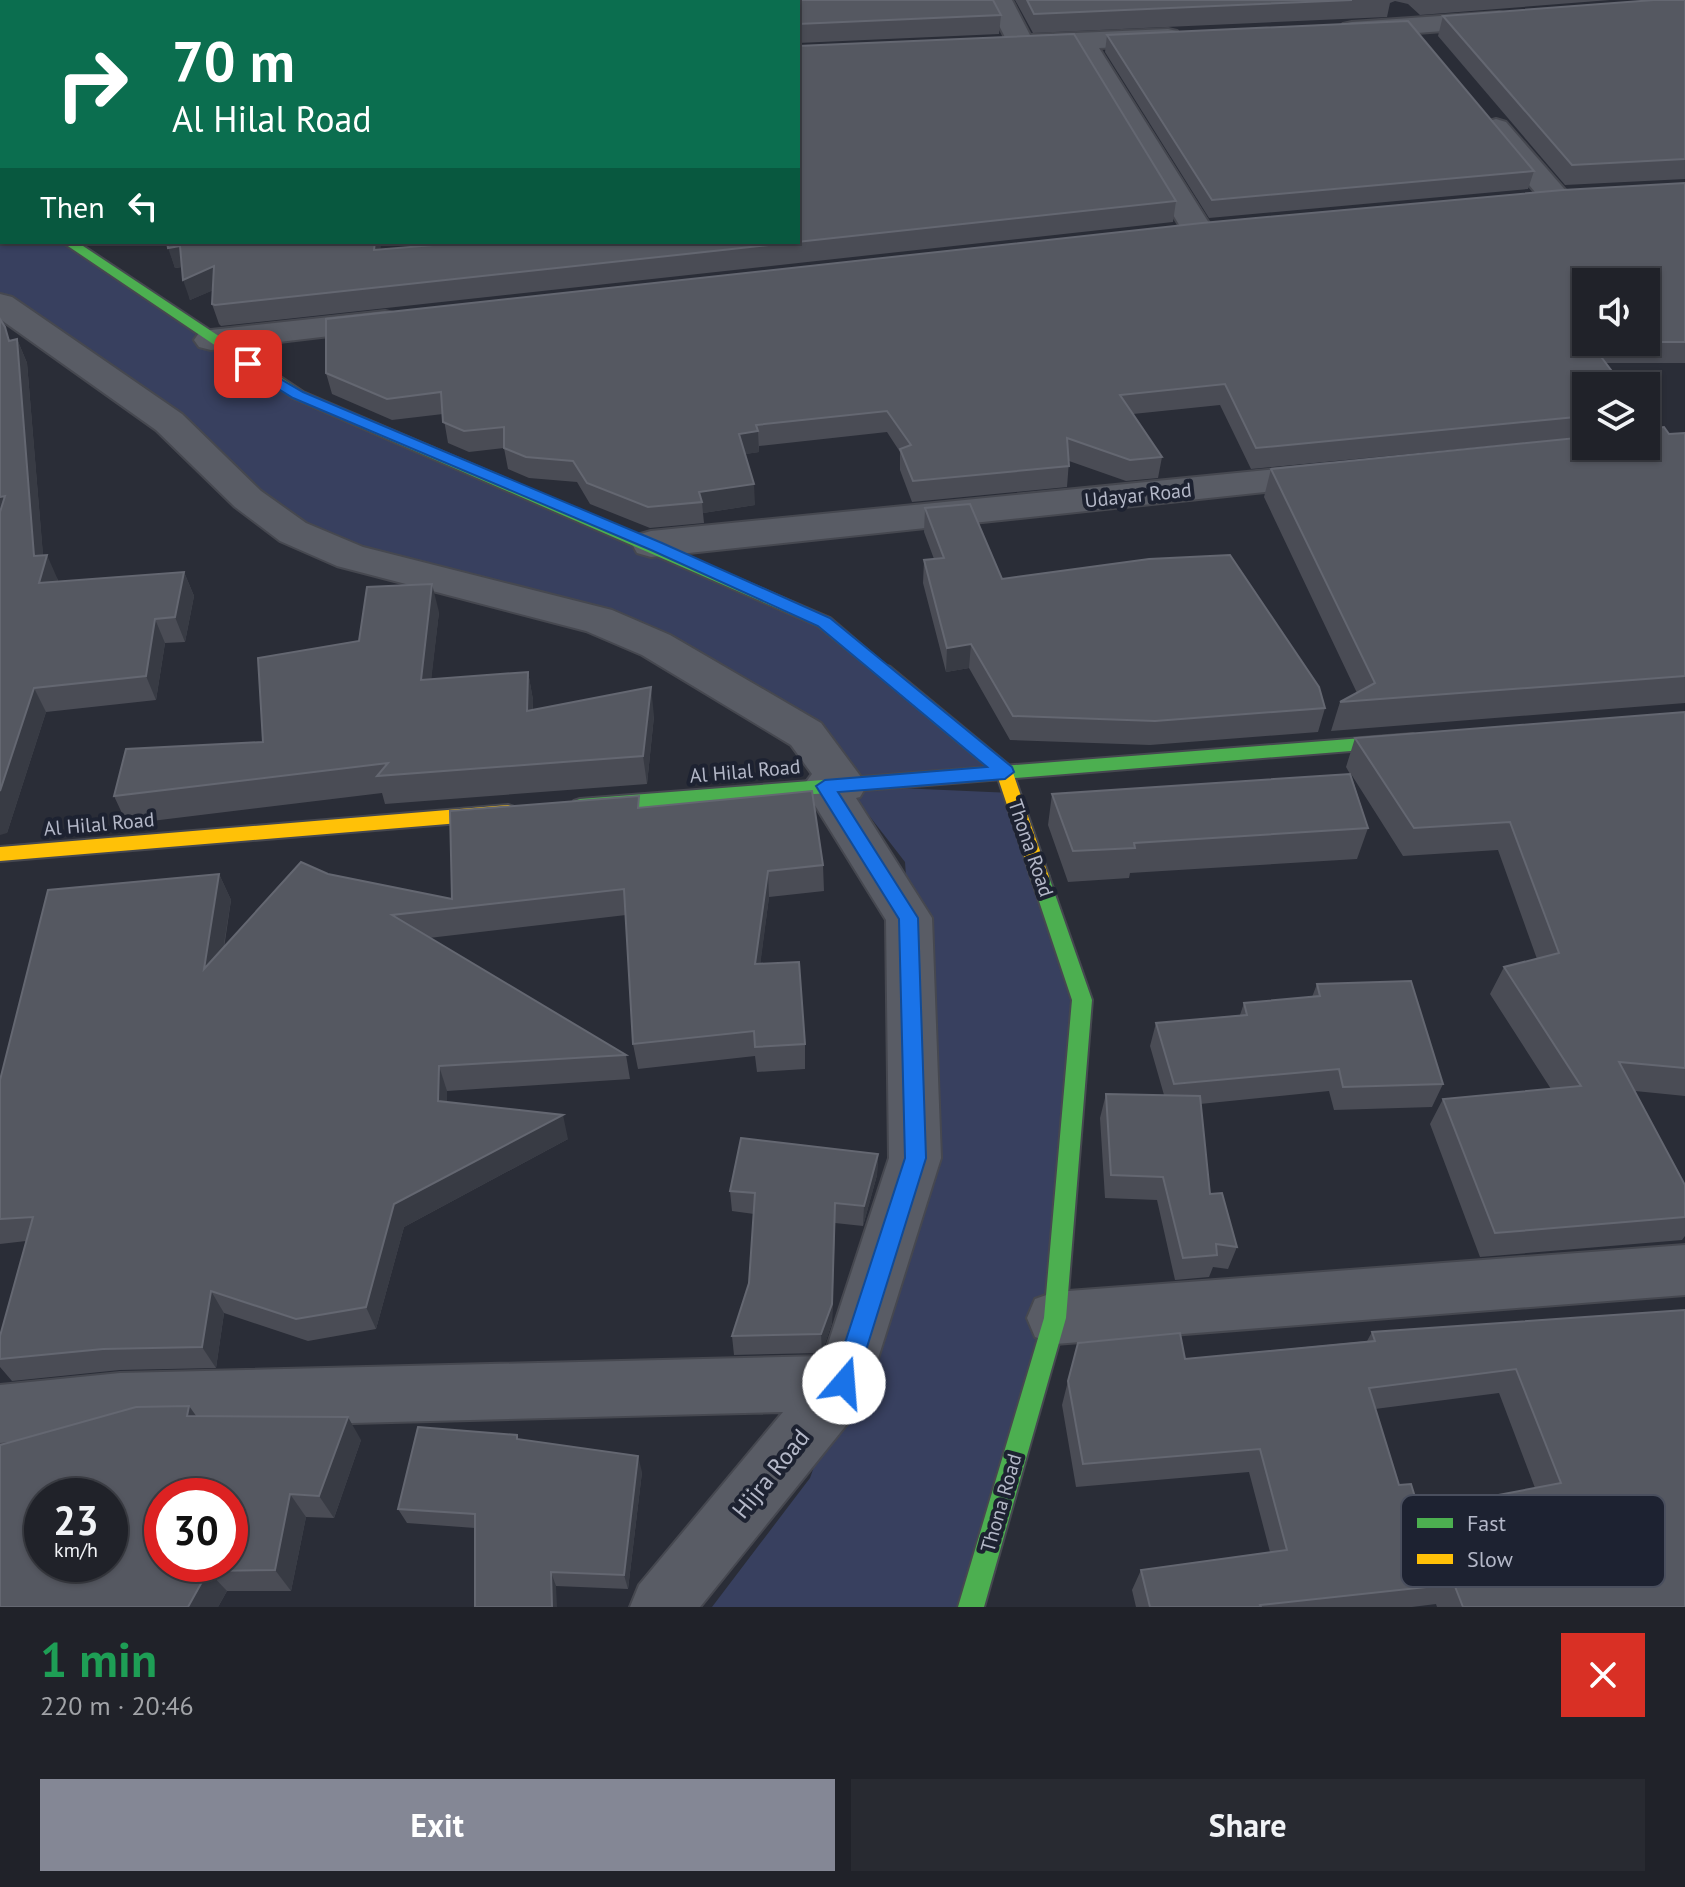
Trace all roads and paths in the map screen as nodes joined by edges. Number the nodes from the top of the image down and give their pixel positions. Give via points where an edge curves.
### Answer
1 (999, 0) edge
2 (1390, 0) edge
3 (1517, 19) edge
4 (1411, 27) junction
5 (1332, 31) edge
6 (1191, 36) edge
7 (1081, 40) junction
8 (1021, 43) junction
9 (990, 44) edge
10 (1431, 52) edge
11 (1483, 113) edge
12 (1555, 199) edge
13 (1198, 231) edge
14 (71, 244) edge
15 (0, 304) edge
16 (414, 318) edge
17 (211, 340) junction
18 (1358, 473) edge
19 (651, 544) junction
20 (1429, 739) edge
21 (1005, 772) junction
22 (835, 786) junction
23 (556, 808) edge
24 (524, 811) edge
25 (0, 854) edge
26 (1685, 1270) edge
27 (1055, 1318) junction
28 (844, 1383) junction
29 (0, 1414) edge
30 (661, 1607) edge
31 (971, 1607) edge

1 - 8 street
2 - 4 street
3 - 4 street
4 - 5 street
4 - 10 street
6 - 7 street
7 - 8 street
7 - 13 street
8 - 9 street
11 - 12 street
14 - 17 street, Thona Road
15 - 22 street, Hijra Road via 169,422 248,499 293,532 351,557 598,620 656,645 806,734
16 - 17 street
17 - 19 street, Thona Road via 298,395
18 - 19 street, Udayar Road
19 - 21 street, Thona Road via 824,622
20 - 21 street, Al Hilal Road
21 - 22 street, Al Hilal Road
21 - 27 street, Thona Road via 1082,1000
22 - 23 street, Al Hilal Road
22 - 28 street, Hijra Road via 909,918 915,1158
24 - 25 street, Al Hilal Road
26 - 27 street
27 - 31 street, Thona Road
28 - 29 street via 120,1401
28 - 30 street, Hijra Road

